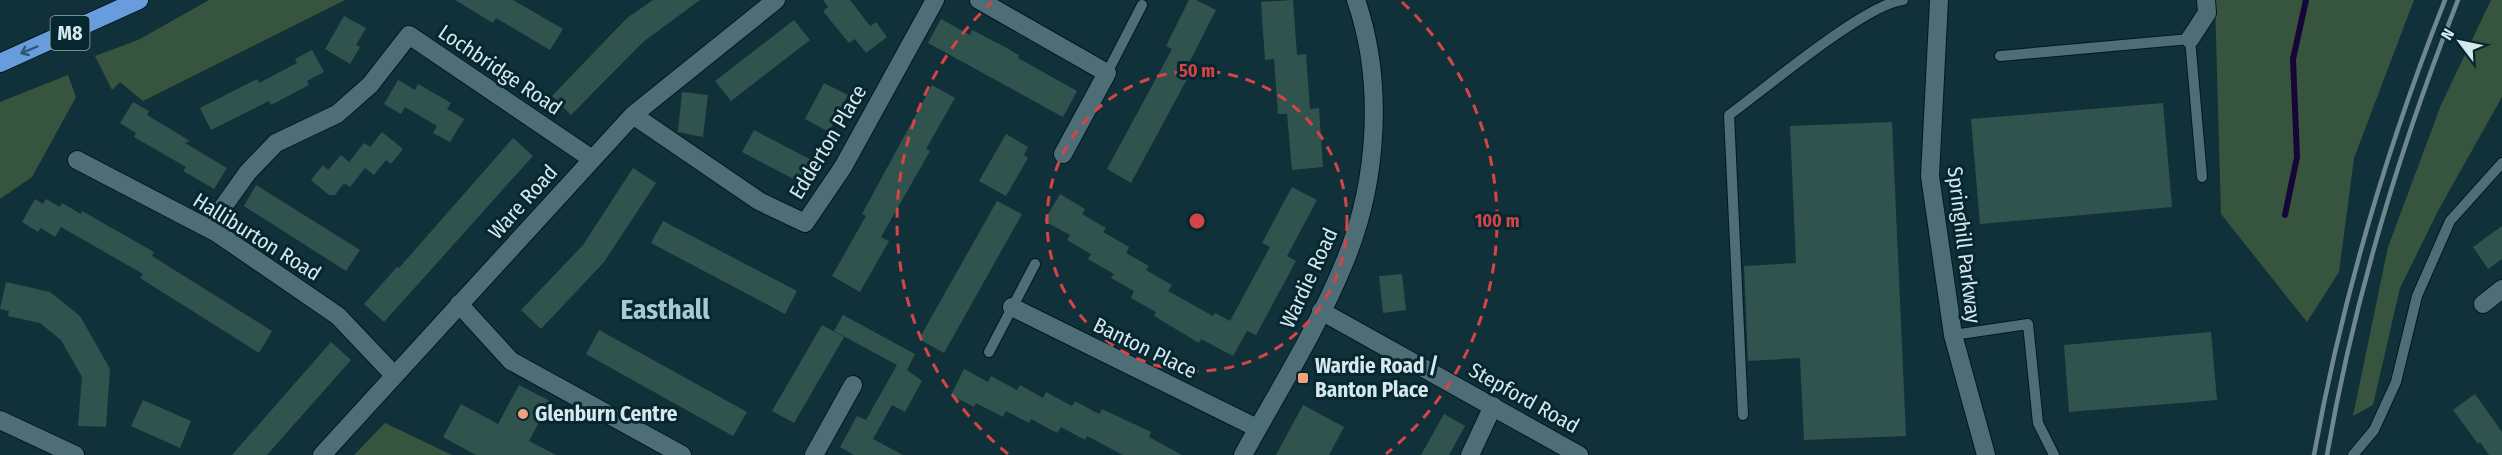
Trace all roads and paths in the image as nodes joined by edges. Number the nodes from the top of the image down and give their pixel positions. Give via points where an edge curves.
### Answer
1 (139, 0) edge
2 (776, 0) edge
3 (935, 0) edge
4 (979, 0) edge
5 (1356, 0) edge
6 (1903, 0) edge
7 (1939, 0) edge
8 (2206, 0) edge
9 (1142, 5) dead end
10 (2190, 39) junction
11 (2000, 56) dead end
12 (0, 63) edge
13 (1107, 73) junction
14 (633, 115) junction
15 (1063, 154) dead end
16 (592, 159) junction
17 (77, 160) dead end
18 (2502, 163) edge
19 (2202, 177) dead end
20 (208, 228) junction
21 (1035, 264) dead end
22 (2502, 289) edge
23 (459, 304) junction
24 (2483, 304) dead end
25 (1012, 307) junction
26 (1321, 311) junction
27 (1953, 335) junction
28 (989, 352) dead end
29 (394, 375) junction
30 (853, 385) dead end
31 (1493, 406) junction
32 (1743, 415) dead end
33 (2, 427) edge
34 (1257, 428) junction
35 (75, 455) edge
36 (322, 455) edge
37 (682, 455) edge
38 (814, 455) edge
39 (1243, 455) edge
40 (1470, 455) edge
41 (1579, 455) edge
42 (1986, 455) edge
43 (2054, 455) edge
44 (2353, 455) edge

1 -> 12 highway, M8
2 - 14 street, Ware Road
3 - 14 street, Edderton Place via 843,167 805,223 759,201
4 - 13 street
5 - 26 street, Wardie Road via 1370,59 1370,159 1366,189 1346,260
6 - 32 lane via 1865,15 1729,116
7 - 27 street, Springhill Parkway via 1930,176
8 - 10 street via 2207,13
9 - 13 lane
10 - 11 lane
10 - 19 lane
13 - 15 street
14 - 16 street, Ware Road
16 - 20 street, Lochbridge Road via 409,35 370,85 337,114 276,143 248,172
16 - 23 street, Ware Road
17 - 20 street, Halliburton Road
18 - 44 lane via 2450,221 2417,296 2396,382 2374,430
20 - 29 street, Halliburton Road via 338,316
21 - 25 lane
22 - 24 street
23 - 29 street, Ware Road
23 - 37 street via 511,361
25 - 28 lane
25 - 34 street, Banton Place
26 - 31 street, Stepford Road
26 - 34 street, Wardie Road
27 - 42 street, Springhill Parkway
27 - 43 lane via 2028,324 2038,423
29 - 36 street, Ware Road
30 - 38 street
31 - 40 street
31 - 41 street, Stepford Road
33 - 35 street
34 - 39 street, Wardie Road

